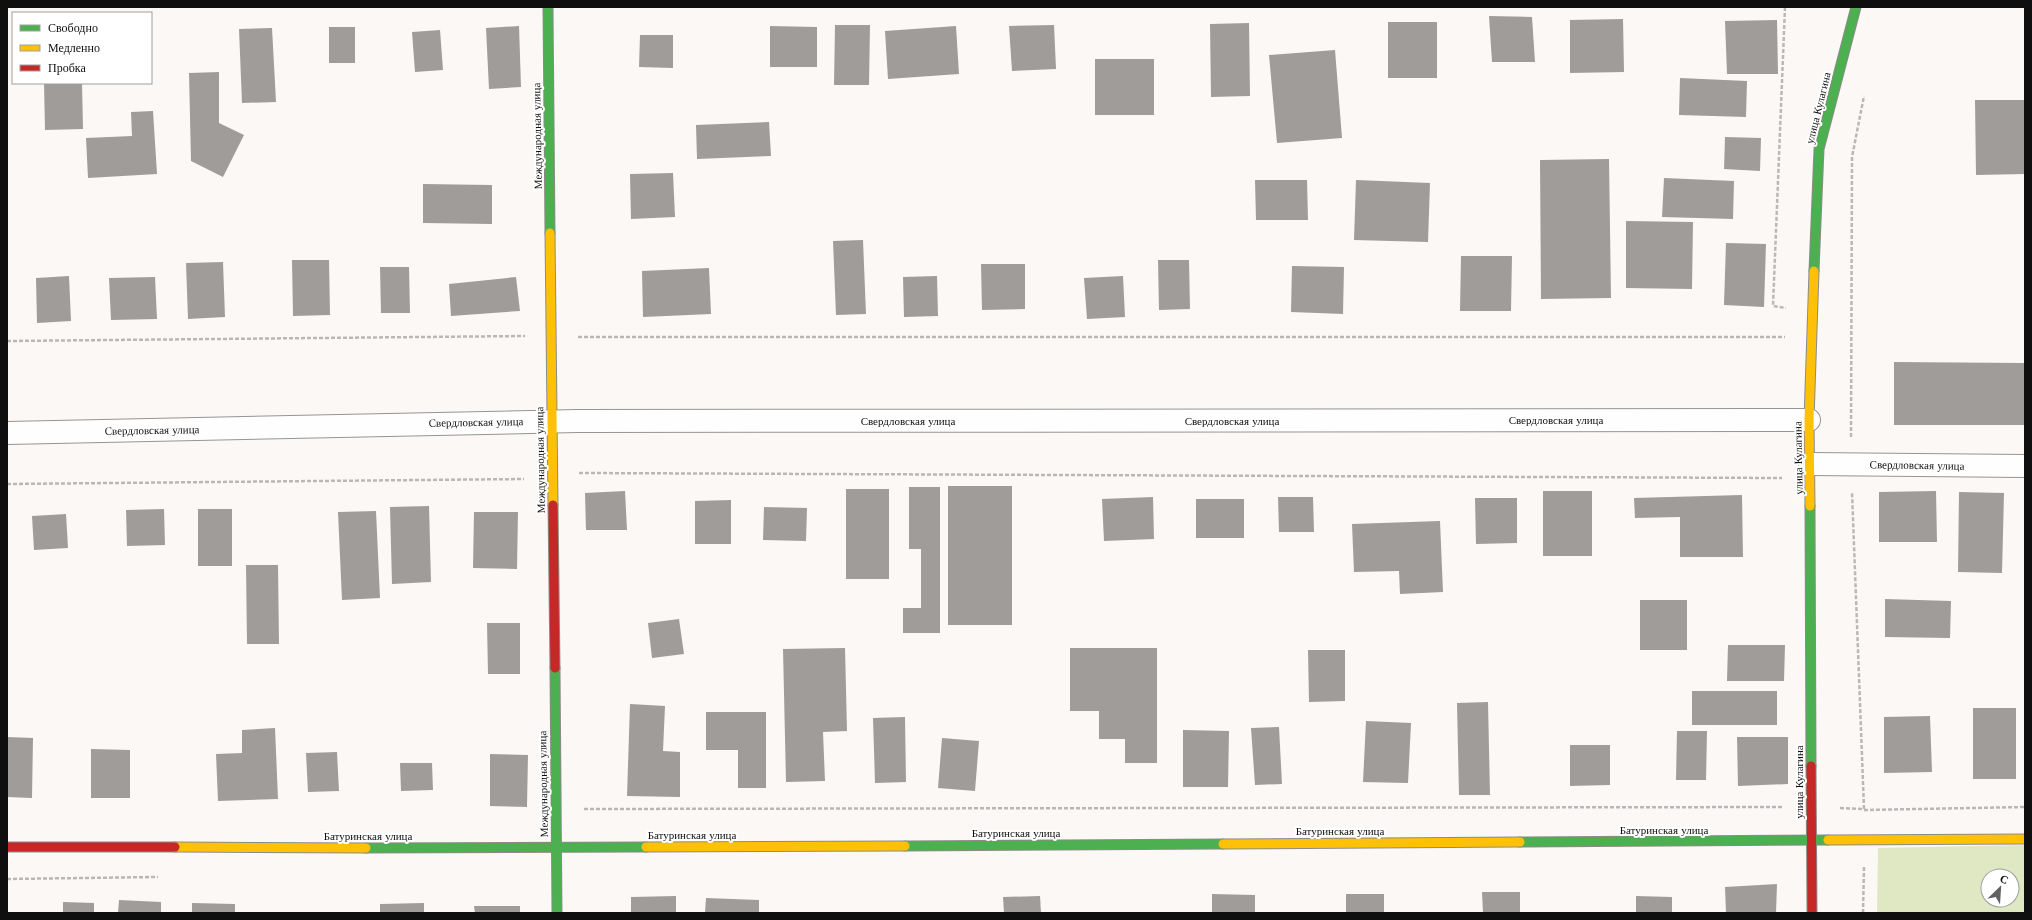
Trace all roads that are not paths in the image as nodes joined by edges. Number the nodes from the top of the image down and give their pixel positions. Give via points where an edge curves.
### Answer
1 (548, 7) edge
2 (1856, 7) edge
3 (1809, 420) junction
4 (552, 421) junction
5 (7, 434) edge
6 (1810, 464) junction
7 (2025, 466) edge
8 (2025, 839) edge
9 (1811, 842) junction
10 (7, 847) edge
11 (556, 848) junction
12 (557, 913) edge
13 (1812, 913) edge

1 - 4 street, Международная улица
2 - 3 street, улица Кулагина via 1819,149
3 - 4 street, Свердловская улица
3 - 6 street, улица Кулагина
4 - 5 street, Свердловская улица
4 - 11 street, Международная улица
6 - 7 street, Свердловская улица
6 - 9 street, улица Кулагина
8 - 9 street, Батуринская улица
9 - 11 street, Батуринская улица
9 - 13 street, улица Кулагина
10 - 11 street, Батуринская улица
11 - 12 street, Международная улица

